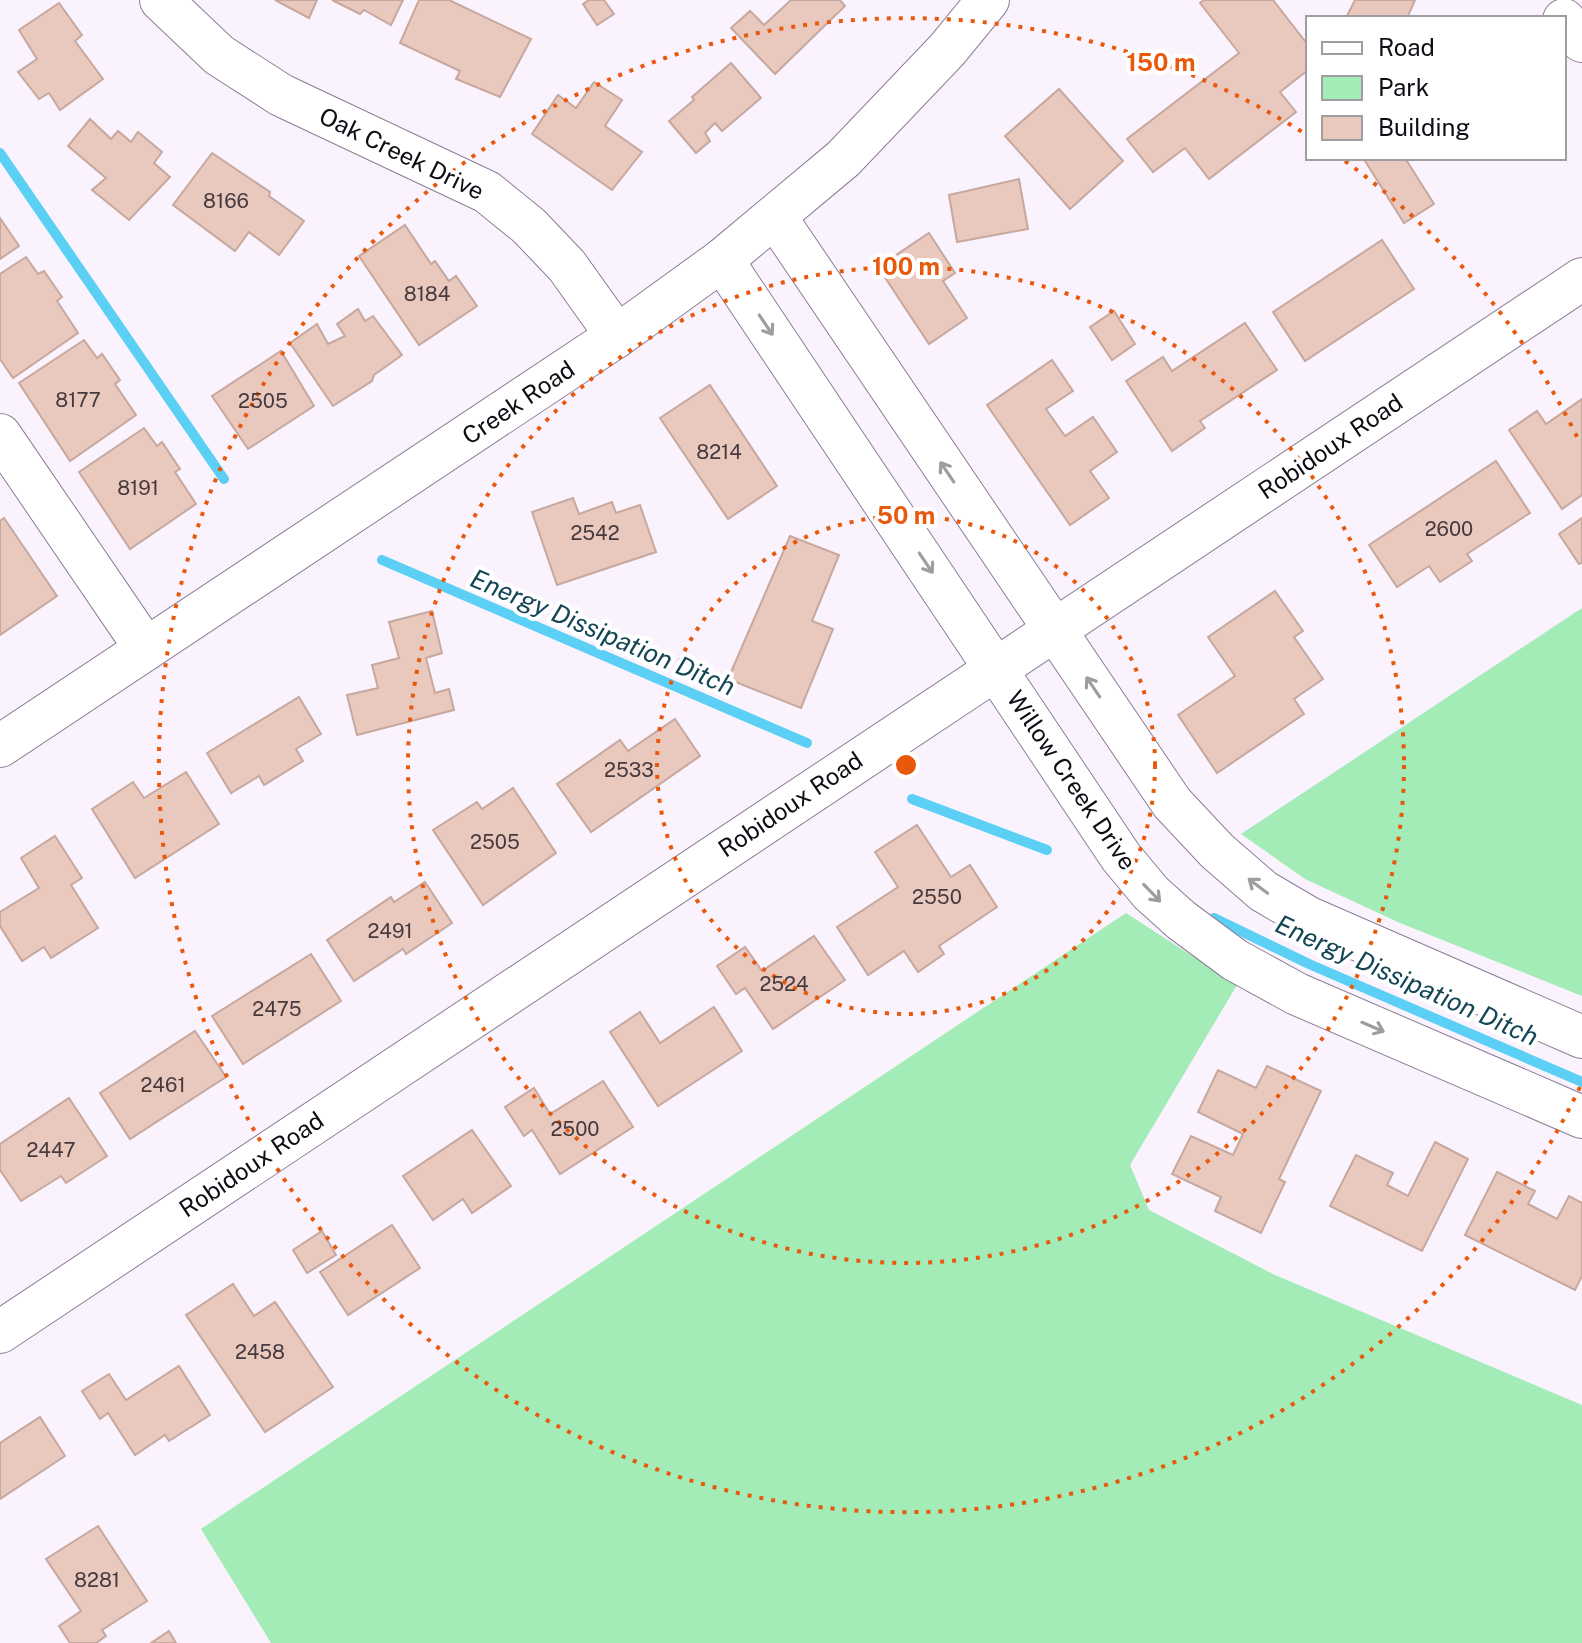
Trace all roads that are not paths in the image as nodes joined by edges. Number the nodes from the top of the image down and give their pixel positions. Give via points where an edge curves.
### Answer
1 (161, 0) edge
2 (988, 0) edge
3 (1546, 0) edge
4 (1560, 16) edge
5 (1566, 22) edge
6 (1582, 41) edge
7 (776, 218) junction
8 (722, 260) junction
9 (1582, 279) edge
10 (617, 336) junction
11 (0, 435) edge
12 (1054, 629) junction
13 (146, 649) junction
14 (997, 667) junction
15 (0, 746) edge
16 (1582, 1037) edge
17 (1582, 1117) edge
18 (0, 1332) edge

1 - 10 street, Oak Creek Drive via 219,55 281,95 487,192 567,266
2 - 7 street, Creek Road via 894,108
3 - 4 street
5 - 6 street
7 - 8 street, Creek Road
12 -> 7 street
8 - 10 street, Creek Road
8 -> 14 street, Willow Creek Drive
9 - 12 street, Robidoux Road
10 - 13 street, Creek Road
11 - 13 street
12 - 14 street, Robidoux Road
16 -> 12 street via 1309,918 1263,891 1172,803
13 - 15 street, Creek Road
14 -> 17 street, Willow Creek Drive via 1121,857 1181,920 1235,960 1297,994
14 - 18 street, Robidoux Road

